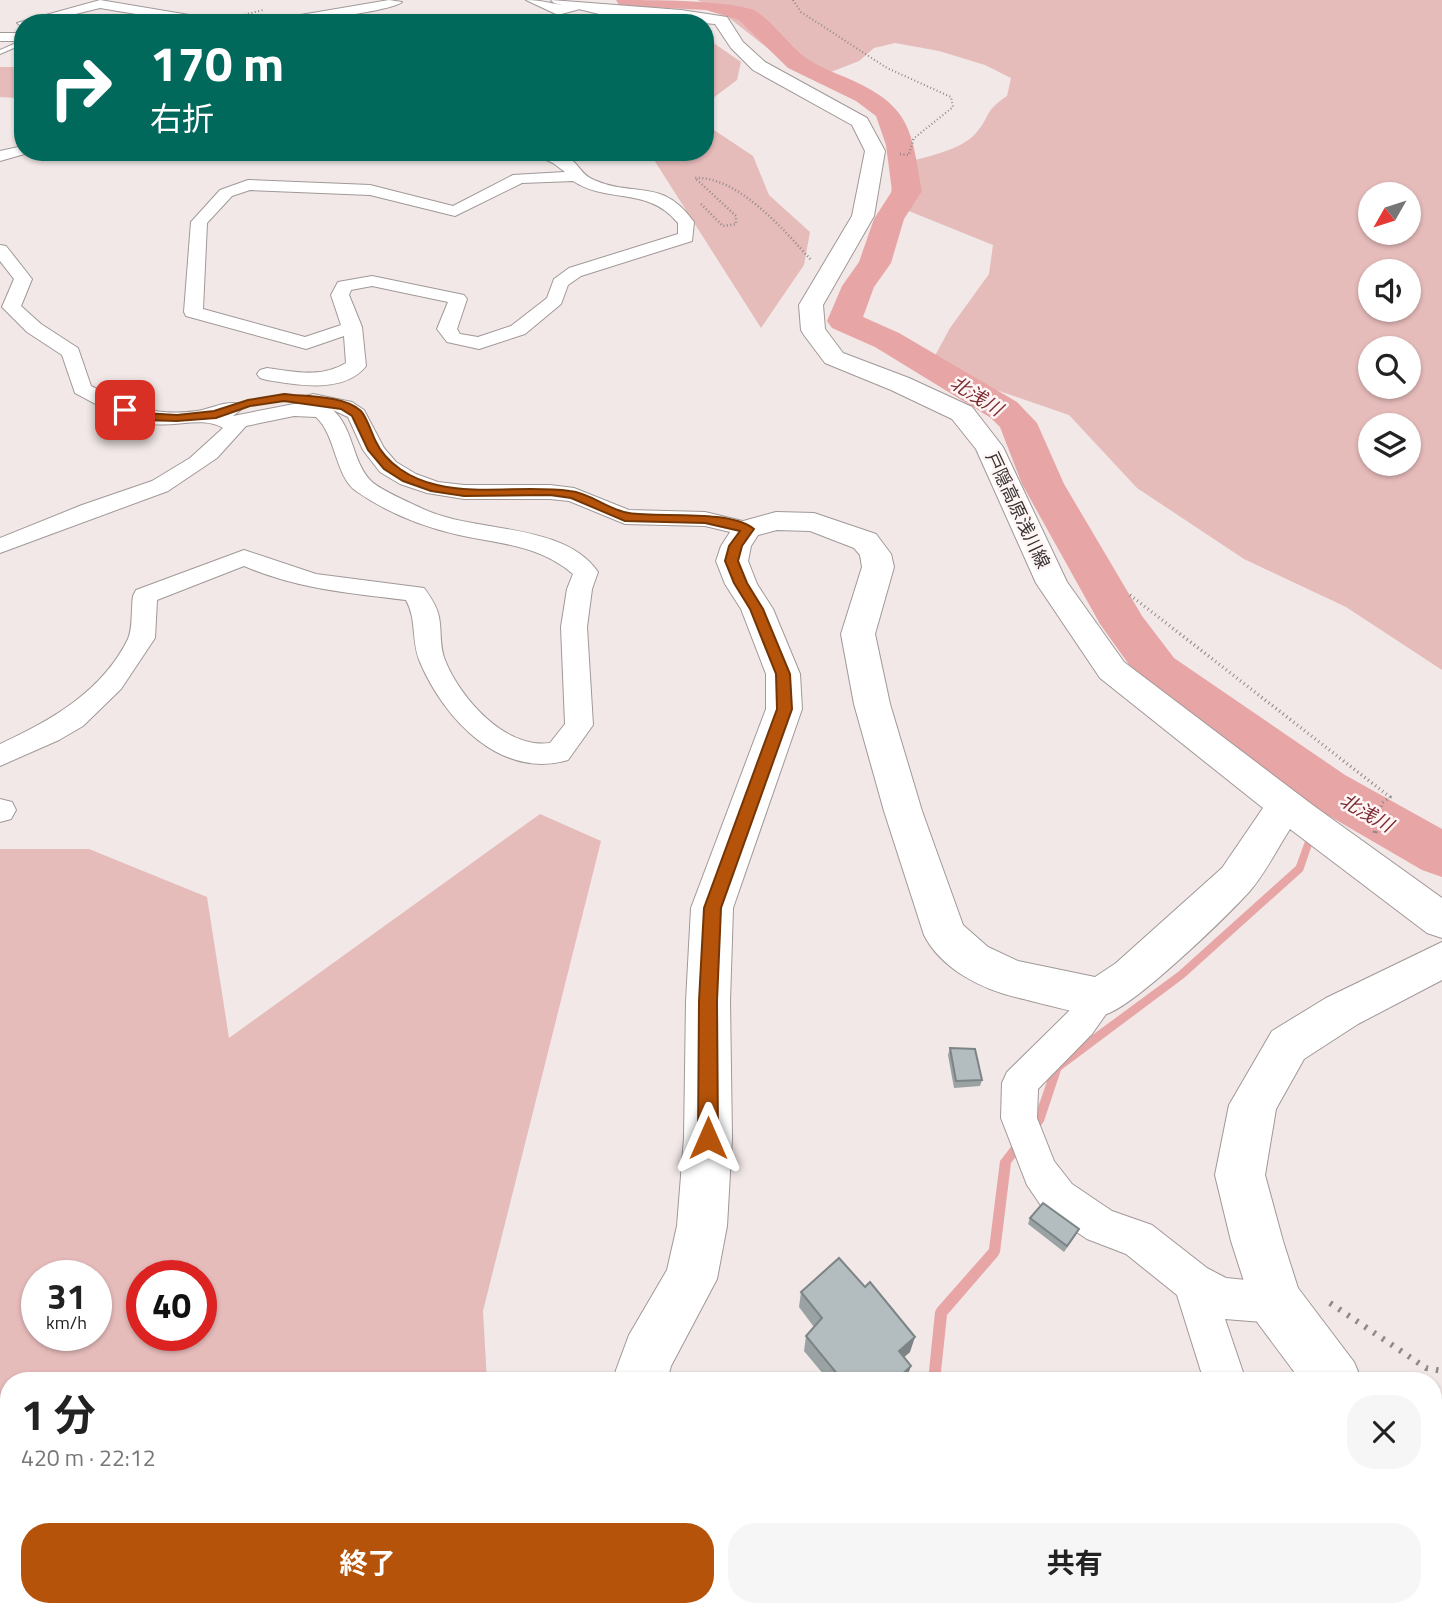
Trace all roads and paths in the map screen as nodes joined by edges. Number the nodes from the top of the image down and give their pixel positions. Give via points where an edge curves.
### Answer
1 (395, 0) edge
2 (531, 0) edge
3 (793, 0) edge
4 (570, 4) edge
5 (162, 13) joint
6 (64, 14) edge
7 (167, 14) edge
8 (325, 14) edge
9 (675, 14) edge
10 (714, 19) edge
11 (875, 152) junction
12 (563, 161) edge
13 (576, 176) junction
14 (698, 201) dead end
15 (0, 250) edge
16 (831, 267) junction
17 (354, 327) junction
18 (293, 352) dead end
19 (267, 374) junction
20 (227, 418) junction
21 (747, 529) junction
22 (0, 545) edge
23 (1130, 595) dead end
24 (0, 755) edge
25 (1293, 810) junction
26 (1359, 838) junction
27 (1442, 921) edge
28 (1442, 960) edge
29 (1101, 997) junction
30 (1193, 1282) junction
31 (1276, 1303) junction
32 (1442, 1371) edge
33 (642, 1372) edge
34 (1222, 1372) edge
35 (1328, 1372) edge

1 - 8 street via 387,6
2 - 4 street via 558,10
3 - 11 path via 801,12 887,68 951,97 953,107 914,137 908,155
4 - 9 main road
5 - 6 street via 100,4
5 - 7 street
10 - 11 main road via 721,20 758,66 860,122
11 - 16 main road, 戸隠高原浅川線 via 863,216
12 - 13 street
13 - 17 street via 585,183 668,202 686,222 686,237 575,272 559,283 555,300 518,330 479,343 454,338 447,329 458,299 372,281 344,286 340,295
13 - 17 street via 519,178 455,211 370,190 248,185 226,193 199,222 193,312 306,343
14 - 16 path via 723,226 736,224 736,216 695,178 713,178 767,213 811,261
15 - 20 street via 23,279 11,307 71,352 82,389 142,416
16 - 25 main road, 戸隠高原浅川線 via 811,304 813,330 834,358 962,413 989,447 1052,583 1112,670
17 - 19 street via 356,366 341,376 311,380
18 - 19 street
19 - 20 street
20 - 21 street via 248,403 284,398 345,406 357,414 374,450 388,467 435,488 562,493 625,517 705,519
20 - 22 street via 230,434 193,468 146,492
20 - 24 street via 322,411 335,423 362,485 417,515 538,543 566,555 586,572 577,590 573,640 579,725 558,753 534,755 503,743 472,720 454,699 427,644 426,616 415,593 315,582 244,557 145,596 142,638 111,682 73,719
21 - 29 main road via 776,521 814,522 865,541 875,554 878,567 858,635 872,704 944,935 972,960 1011,978
21 - 33 main road via 732,561 783,674 784,709 712,908 702,1226 691,1279
23 - 26 path via 1390,797
25 - 26 main road, 戸隠高原浅川線
25 - 29 main road via 1236,878 1131,976
26 - 27 main road, 戸隠高原浅川線
28 - 31 main road via 1342,1011 1288,1045 1252,1105 1240,1175
29 - 30 street via 1020,1083 1018,1118 1040,1172 1058,1197 1101,1226 1138,1239
30 - 31 street via 1221,1298
30 - 34 street
31 - 32 path via 1310,1289 1426,1368
31 - 35 main road

